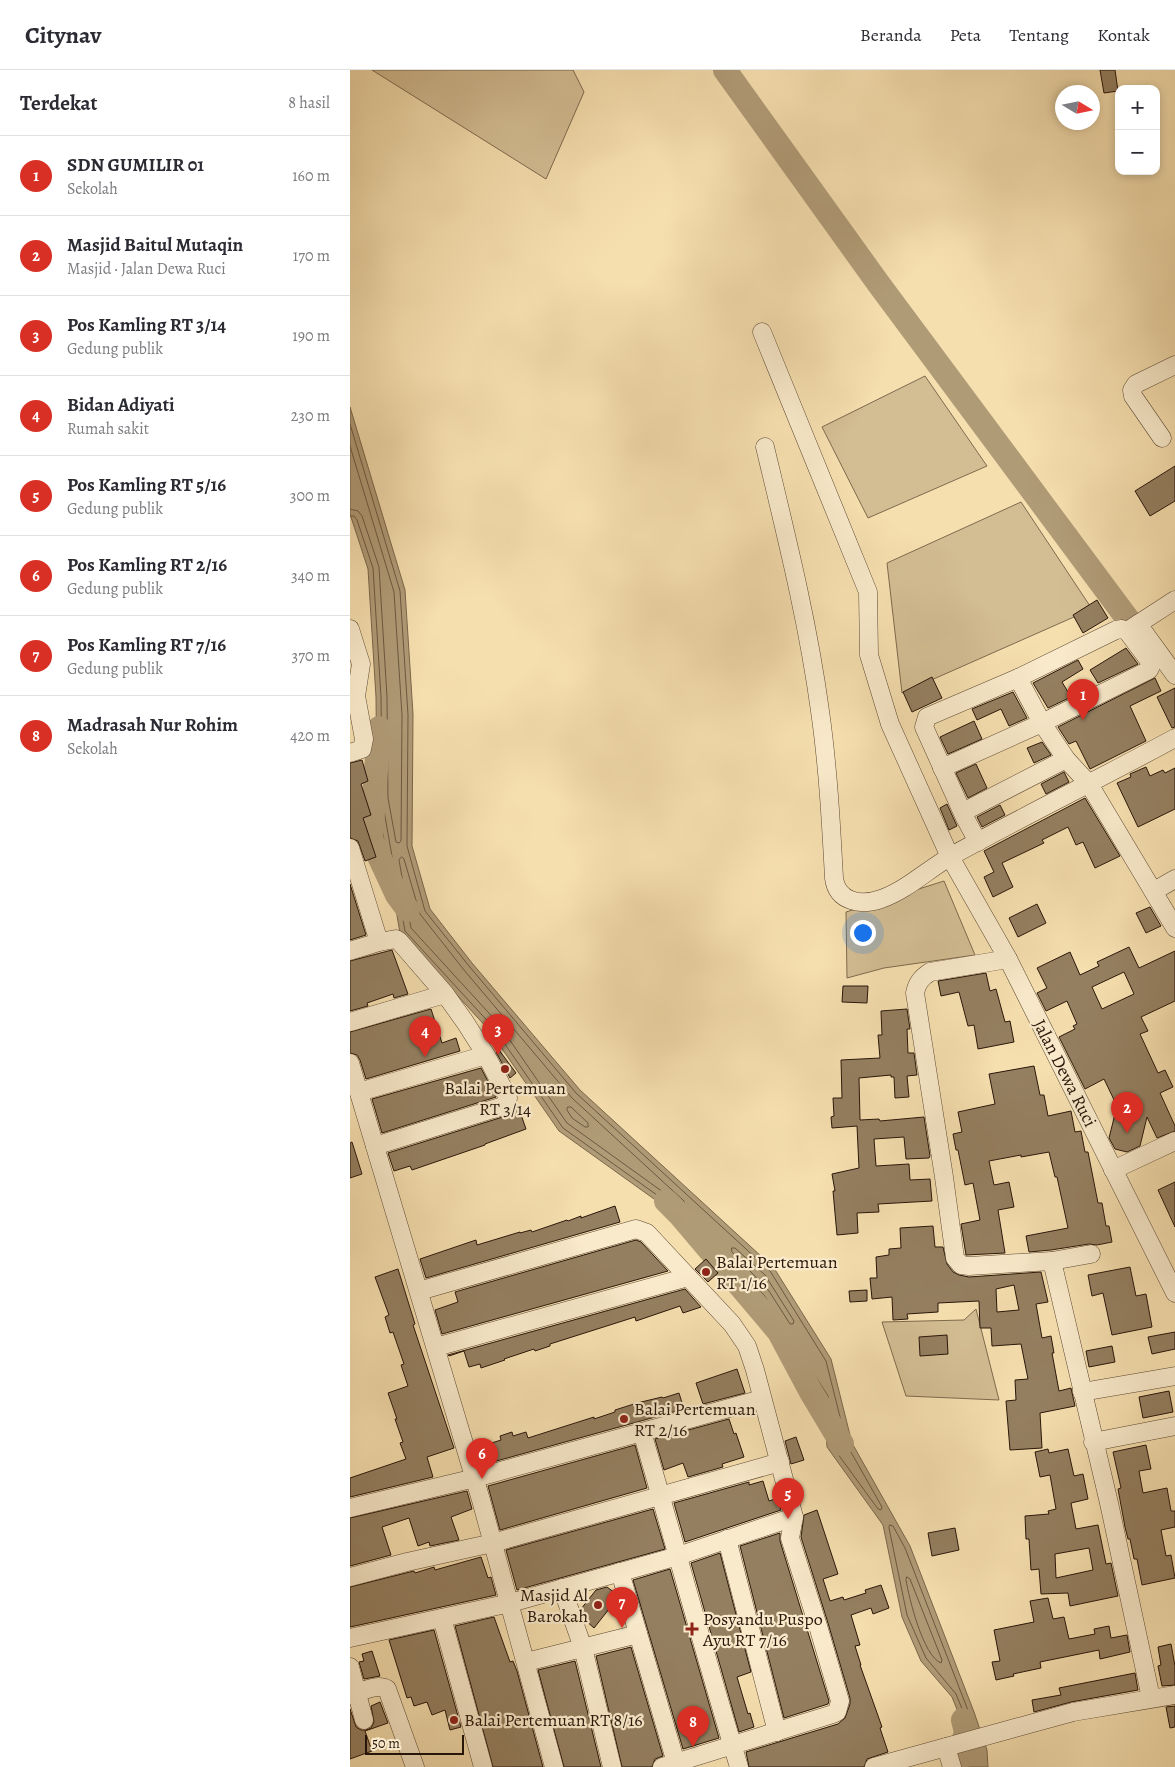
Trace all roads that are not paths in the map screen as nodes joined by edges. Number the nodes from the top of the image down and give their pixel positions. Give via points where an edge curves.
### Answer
1 (762, 332) dead end
2 (1175, 365) edge
3 (1164, 437) edge
4 (765, 447) dead end
5 (1175, 600) edge
6 (1133, 627) junction
7 (350, 629) edge
8 (1172, 667) edge
9 (1018, 678) junction
10 (353, 697) edge
11 (1042, 723) junction
12 (1175, 738) edge
13 (350, 753) edge
14 (1066, 759) junction
15 (942, 768) junction
16 (1088, 784) junction
17 (963, 812) junction
18 (978, 842) junction
19 (350, 848) edge
20 (950, 857) junction
21 (1175, 879) edge
22 (1154, 891) junction
23 (1175, 928) edge
24 (379, 942) junction
25 (350, 951) edge
26 (1008, 959) junction
27 (445, 994) junction
28 (350, 1022) edge
29 (486, 1055) junction
30 (350, 1063) edge
31 (359, 1092) junction
32 (1175, 1141) edge
33 (376, 1146) junction
34 (1114, 1170) junction
35 (1091, 1254) dead end
36 (1052, 1261) junction
37 (688, 1278) junction
38 (419, 1291) junction
39 (1175, 1293) edge
40 (436, 1347) junction
41 (1175, 1376) edge
42 (1082, 1392) junction
43 (762, 1398) junction
44 (1175, 1426) edge
45 (642, 1432) junction
46 (1094, 1442) junction
47 (780, 1462) junction
48 (475, 1478) junction
49 (661, 1494) junction
50 (350, 1508) edge
51 (794, 1517) junction
52 (727, 1539) junction
53 (493, 1543) junction
54 (678, 1556) junction
55 (620, 1572) junction
56 (350, 1577) edge
57 (562, 1588) junction
58 (510, 1603) junction
59 (442, 1618) junction
60 (638, 1634) junction
61 (350, 1638) edge
62 (583, 1648) junction
63 (526, 1662) junction
64 (350, 1667) edge
65 (354, 1694) edge
66 (1175, 1695) edge
67 (1151, 1698) junction
68 (364, 1720) dead end
69 (777, 1732) junction
70 (732, 1746) junction
71 (948, 1746) junction
72 (669, 1765) edge
73 (415, 1767) edge
74 (483, 1767) edge
75 (554, 1767) edge
76 (612, 1767) edge
77 (739, 1767) edge
78 (874, 1767) edge
79 (952, 1767) edge

1 - 20 street, Jalan Dewa Ruci via 868,592 868,655 890,724
2 - 3 street via 1136,384 1132,390 1133,396
4 - 20 street via 802,605 820,711 837,892 852,900 881,899
5 - 6 street
6 - 8 street
6 - 9 street via 1116,630
6 - 11 street via 1151,668
7 - 10 street via 361,664
9 - 11 street
9 - 15 street via 927,717 924,727
10 - 13 street via 363,744 362,748
11 - 14 street
11 - 15 street
12 - 16 street
14 - 16 street
14 - 17 street
15 - 17 street
16 - 18 street
16 - 22 street
17 - 18 street
18 - 20 street
19 - 24 street
20 - 26 street, Jalan Dewa Ruci
21 - 22 street
22 - 23 street
24 - 25 street
24 - 27 street via 399,940
26 - 34 street, Jalan Dewa Ruci
26 - 36 street via 930,972 920,980 915,993 955,1258 961,1265 969,1266
27 - 28 street
27 - 29 street
29 - 31 street
29 - 33 street via 508,1098 506,1105
30 - 31 street
31 - 33 street
32 - 34 street
33 - 38 street
34 - 39 street, Jalan Dewa Ruci
35 - 36 street
36 - 42 street
37 - 38 street via 647,1233 636,1228
37 - 40 street
37 - 43 street via 732,1324 747,1346
38 - 40 street
40 - 48 street
41 - 42 street
42 - 46 street
43 - 45 street
43 - 47 street
44 - 46 street
45 - 48 street
45 - 49 street
46 - 67 street
47 - 49 street
47 - 51 street
48 - 50 street
48 - 53 street
49 - 53 street
49 - 54 street
51 - 52 street
51 - 69 street via 790,1538 840,1700 837,1712
52 - 54 street
52 - 69 street
53 - 56 street
53 - 58 street
54 - 55 street
54 - 70 street
55 - 57 street
55 - 60 street
57 - 58 street
57 - 62 street
58 - 59 street
58 - 63 street
59 - 61 street
59 - 74 street
60 - 62 street
60 - 72 street
62 - 63 street
62 - 76 street
63 - 75 street
64 - 65 street
65 - 68 street
65 - 73 street via 377,1687 387,1689
66 - 67 street
67 - 71 street via 1073,1712
69 - 70 street
70 - 72 street
70 - 77 street
71 - 78 street
71 - 79 street

